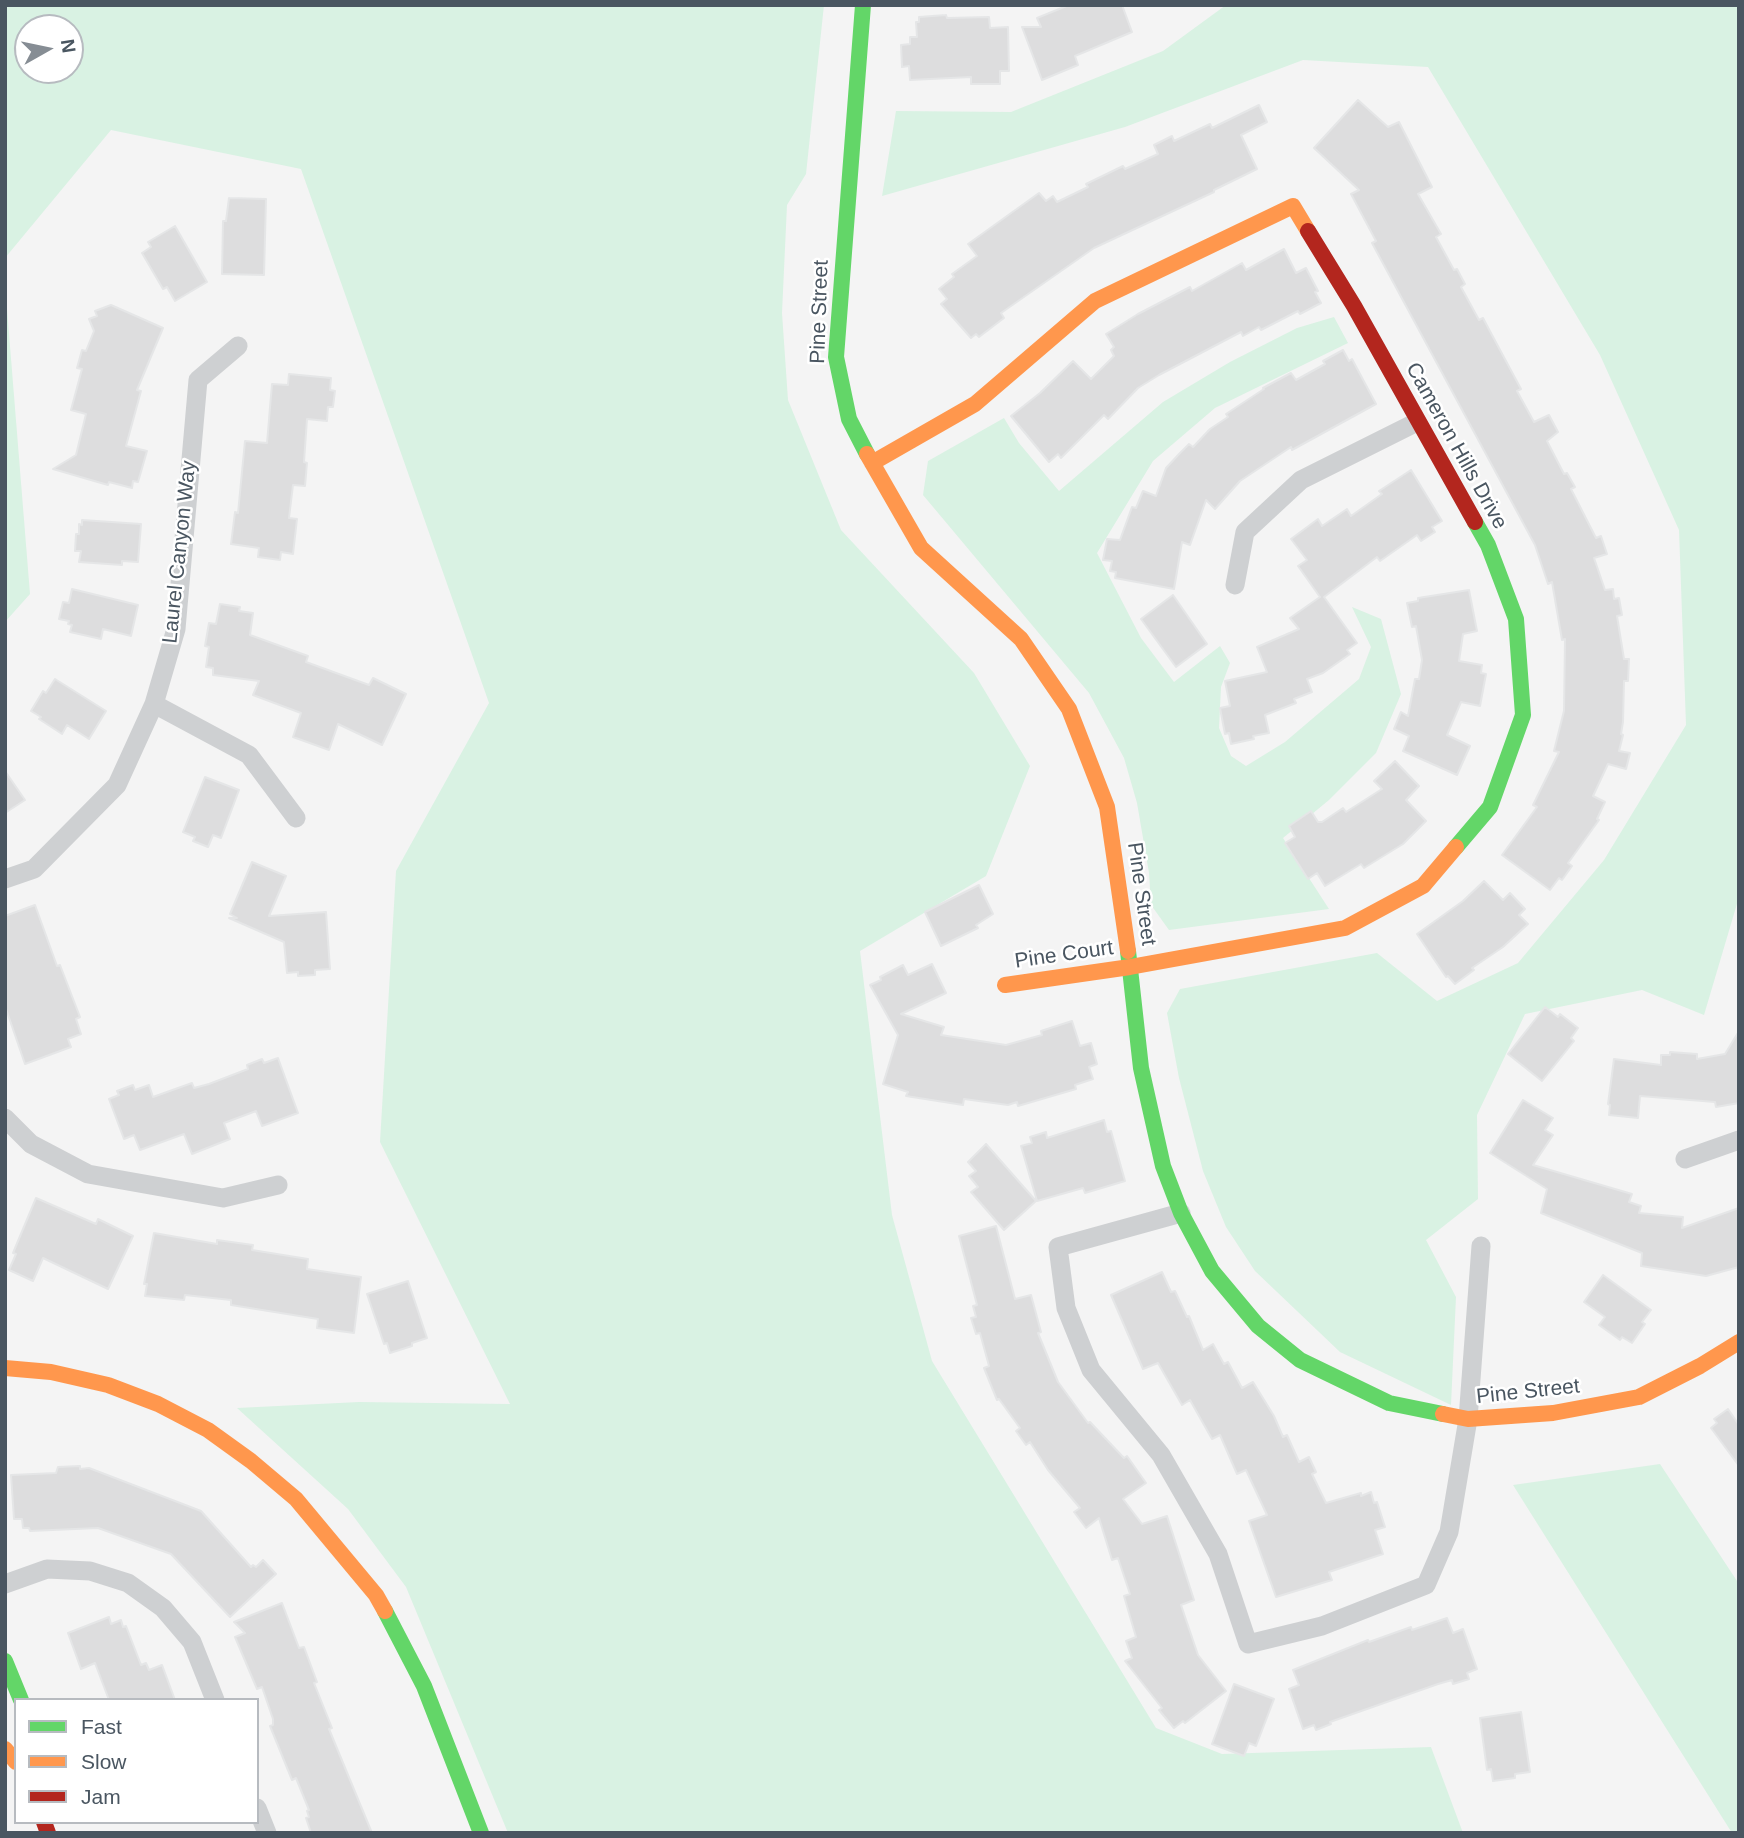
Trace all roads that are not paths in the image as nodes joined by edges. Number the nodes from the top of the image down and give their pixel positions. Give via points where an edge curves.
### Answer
1 (863, 5) edge
2 (238, 346) dead end
3 (1416, 422) junction
4 (872, 463) junction
5 (1235, 585) dead end
6 (154, 704) junction
7 (296, 818) dead end
8 (5, 879) edge
9 (1130, 967) junction
10 (1004, 985) dead end
11 (5, 1118) edge
12 (1739, 1140) edge
13 (1685, 1158) dead end
14 (278, 1185) dead end
15 (1181, 1213) junction
16 (1481, 1245) dead end
17 (1739, 1342) edge
18 (5, 1368) edge
19 (1468, 1419) junction
20 (5, 1584) edge
21 (5, 1661) edge
22 (20, 1698) edge
23 (214, 1698) edge
24 (259, 1813) edge
25 (267, 1833) edge
26 (481, 1833) edge

1 - 4 street, Pine Street via 836,357 849,419
2 - 6 street, Laurel Canyon Way via 198,380 176,629
3 - 4 street, Cameron Hills Drive via 1354,306 1293,206 1095,301 975,404
3 - 5 street via 1301,480 1245,533
3 - 9 street, Cameron Hills Drive via 1488,545 1516,619 1523,715 1490,807 1423,886 1345,928
4 - 9 street, Pine Street via 921,548 1021,639 1069,709 1107,807
6 - 7 street via 249,755
6 - 8 street, Laurel Canyon Way via 117,785 34,869
9 - 10 street, Pine Court
9 - 15 street, Pine Street via 1141,1068 1163,1166
11 - 14 street via 32,1144 88,1174 223,1198
12 - 13 street
15 - 19 street, Pine Street via 1212,1272 1258,1326 1300,1360 1389,1403
15 - 19 street via 1058,1247 1066,1308 1091,1370 1161,1455 1218,1554 1248,1644 1322,1626 1426,1585 1449,1532
16 - 19 street
17 - 19 street, Pine Street via 1639,1397 1553,1413
18 - 26 street via 51,1372 108,1385 158,1405 208,1430 296,1499 376,1595 424,1686
20 - 23 street via 47,1569 90,1572 128,1583 163,1608 192,1642
21 - 22 street
24 - 25 street

